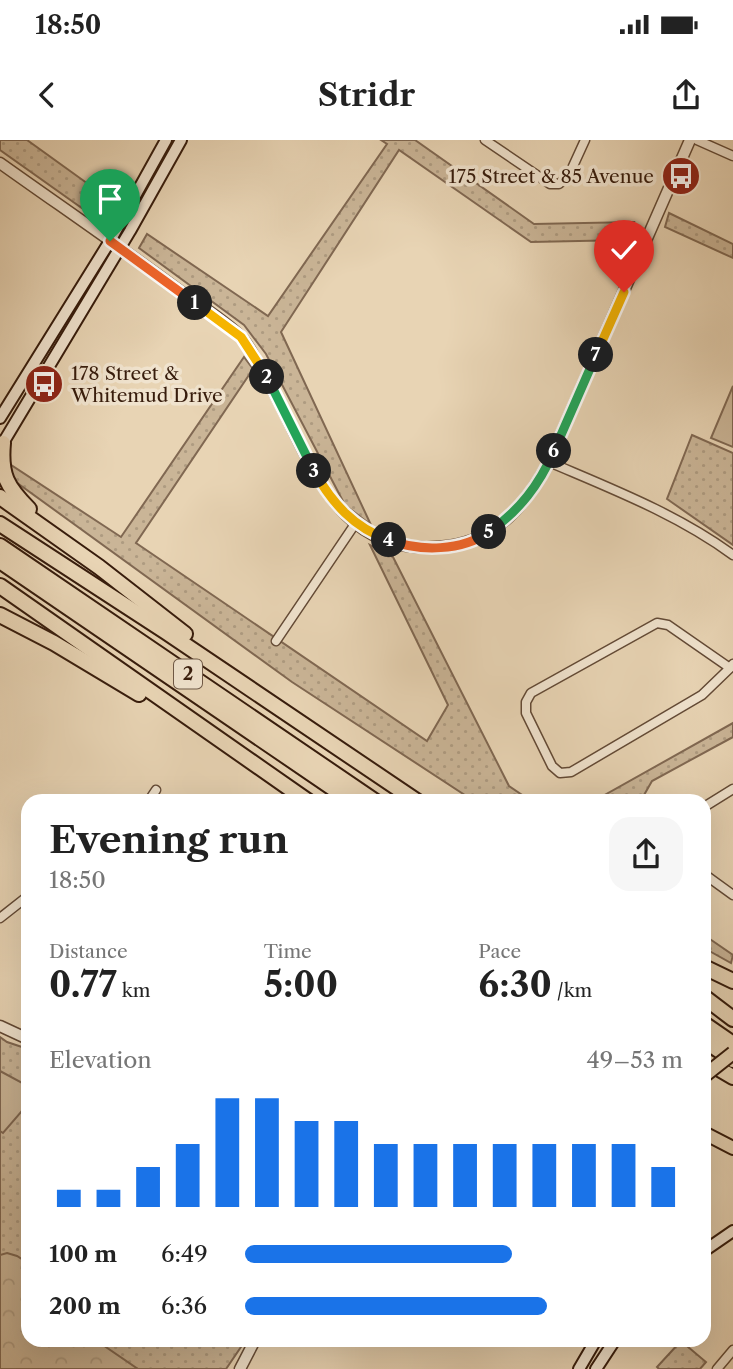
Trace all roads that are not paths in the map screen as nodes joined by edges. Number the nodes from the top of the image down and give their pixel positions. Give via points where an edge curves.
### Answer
1 (166, 140) edge
2 (181, 140) edge
3 (485, 140) edge
4 (585, 140) edge
5 (690, 140) edge
6 (697, 140) edge
7 (733, 156) edge
8 (0, 163) edge
9 (110, 241) junction
10 (120, 248) junction
11 (0, 418) edge
12 (1, 446) edge
13 (549, 462) junction
14 (0, 497) edge
15 (0, 523) edge
16 (355, 524) junction
17 (66, 544) junction
18 (0, 546) edge
19 (733, 555) edge
20 (0, 561) edge
21 (0, 586) edge
22 (0, 614) edge
23 (276, 641) dead end
24 (732, 666) edge
25 (314, 733) junction
26 (260, 768) junction
27 (733, 789) edge
28 (156, 790) dead end
29 (153, 794) edge
30 (297, 794) edge
31 (341, 794) edge
32 (364, 794) edge
33 (406, 794) edge
34 (711, 803) edge
35 (711, 879) edge
36 (733, 895) edge
37 (21, 902) edge
38 (0, 918) edge
39 (711, 970) edge
40 (733, 979) edge
41 (711, 1002) edge
42 (733, 1019) edge
43 (0, 1026) edge
44 (711, 1029) edge
45 (21, 1036) edge
46 (733, 1044) edge
47 (711, 1045) edge
48 (733, 1053) edge
49 (733, 1060) edge
50 (711, 1064) edge
51 (711, 1070) edge
52 (733, 1077) edge
53 (711, 1135) edge
54 (733, 1148) edge
55 (733, 1231) edge
56 (711, 1246) edge
57 (251, 1347) edge
58 (592, 1347) edge
59 (610, 1347) edge
60 (733, 1350) edge
61 (240, 1369) edge
62 (579, 1369) edge
63 (596, 1369) edge
64 (718, 1369) edge

1 - 9 main road
2 - 10 main road
3 - 4 street via 550,184 559,184 569,175
5 - 13 street
6 - 7 street
8 - 9 street
9 - 10 street
9 - 11 main road
10 - 12 main road
10 - 16 street via 241,337 272,384 325,492
12 - 17 highway via 0,470 6,483
13 - 16 street via 533,491 510,517 477,540 439,548 404,546
13 - 19 street via 672,516
14 - 17 highway
15 - 25 highway
16 - 23 street
17 - 25 highway
18 - 32 highway, 2
20 - 31 highway, 2
21 - 26 highway
22 - 26 highway
24 - 24 street via 702,695 571,772 560,773 552,766 526,713 531,693 657,623 668,625
25 - 33 highway
26 - 30 highway
27 - 34 street
28 - 29 street
35 - 36 street
37 - 38 street
39 - 40 highway
41 - 42 highway
43 - 45 street
44 - 46 highway
47 - 49 highway
48 - 51 main road, bridge
50 - 52 highway
53 - 54 main road
55 - 56 main road
57 - 61 street
58 - 62 main road
59 - 63 main road
60 - 64 street

